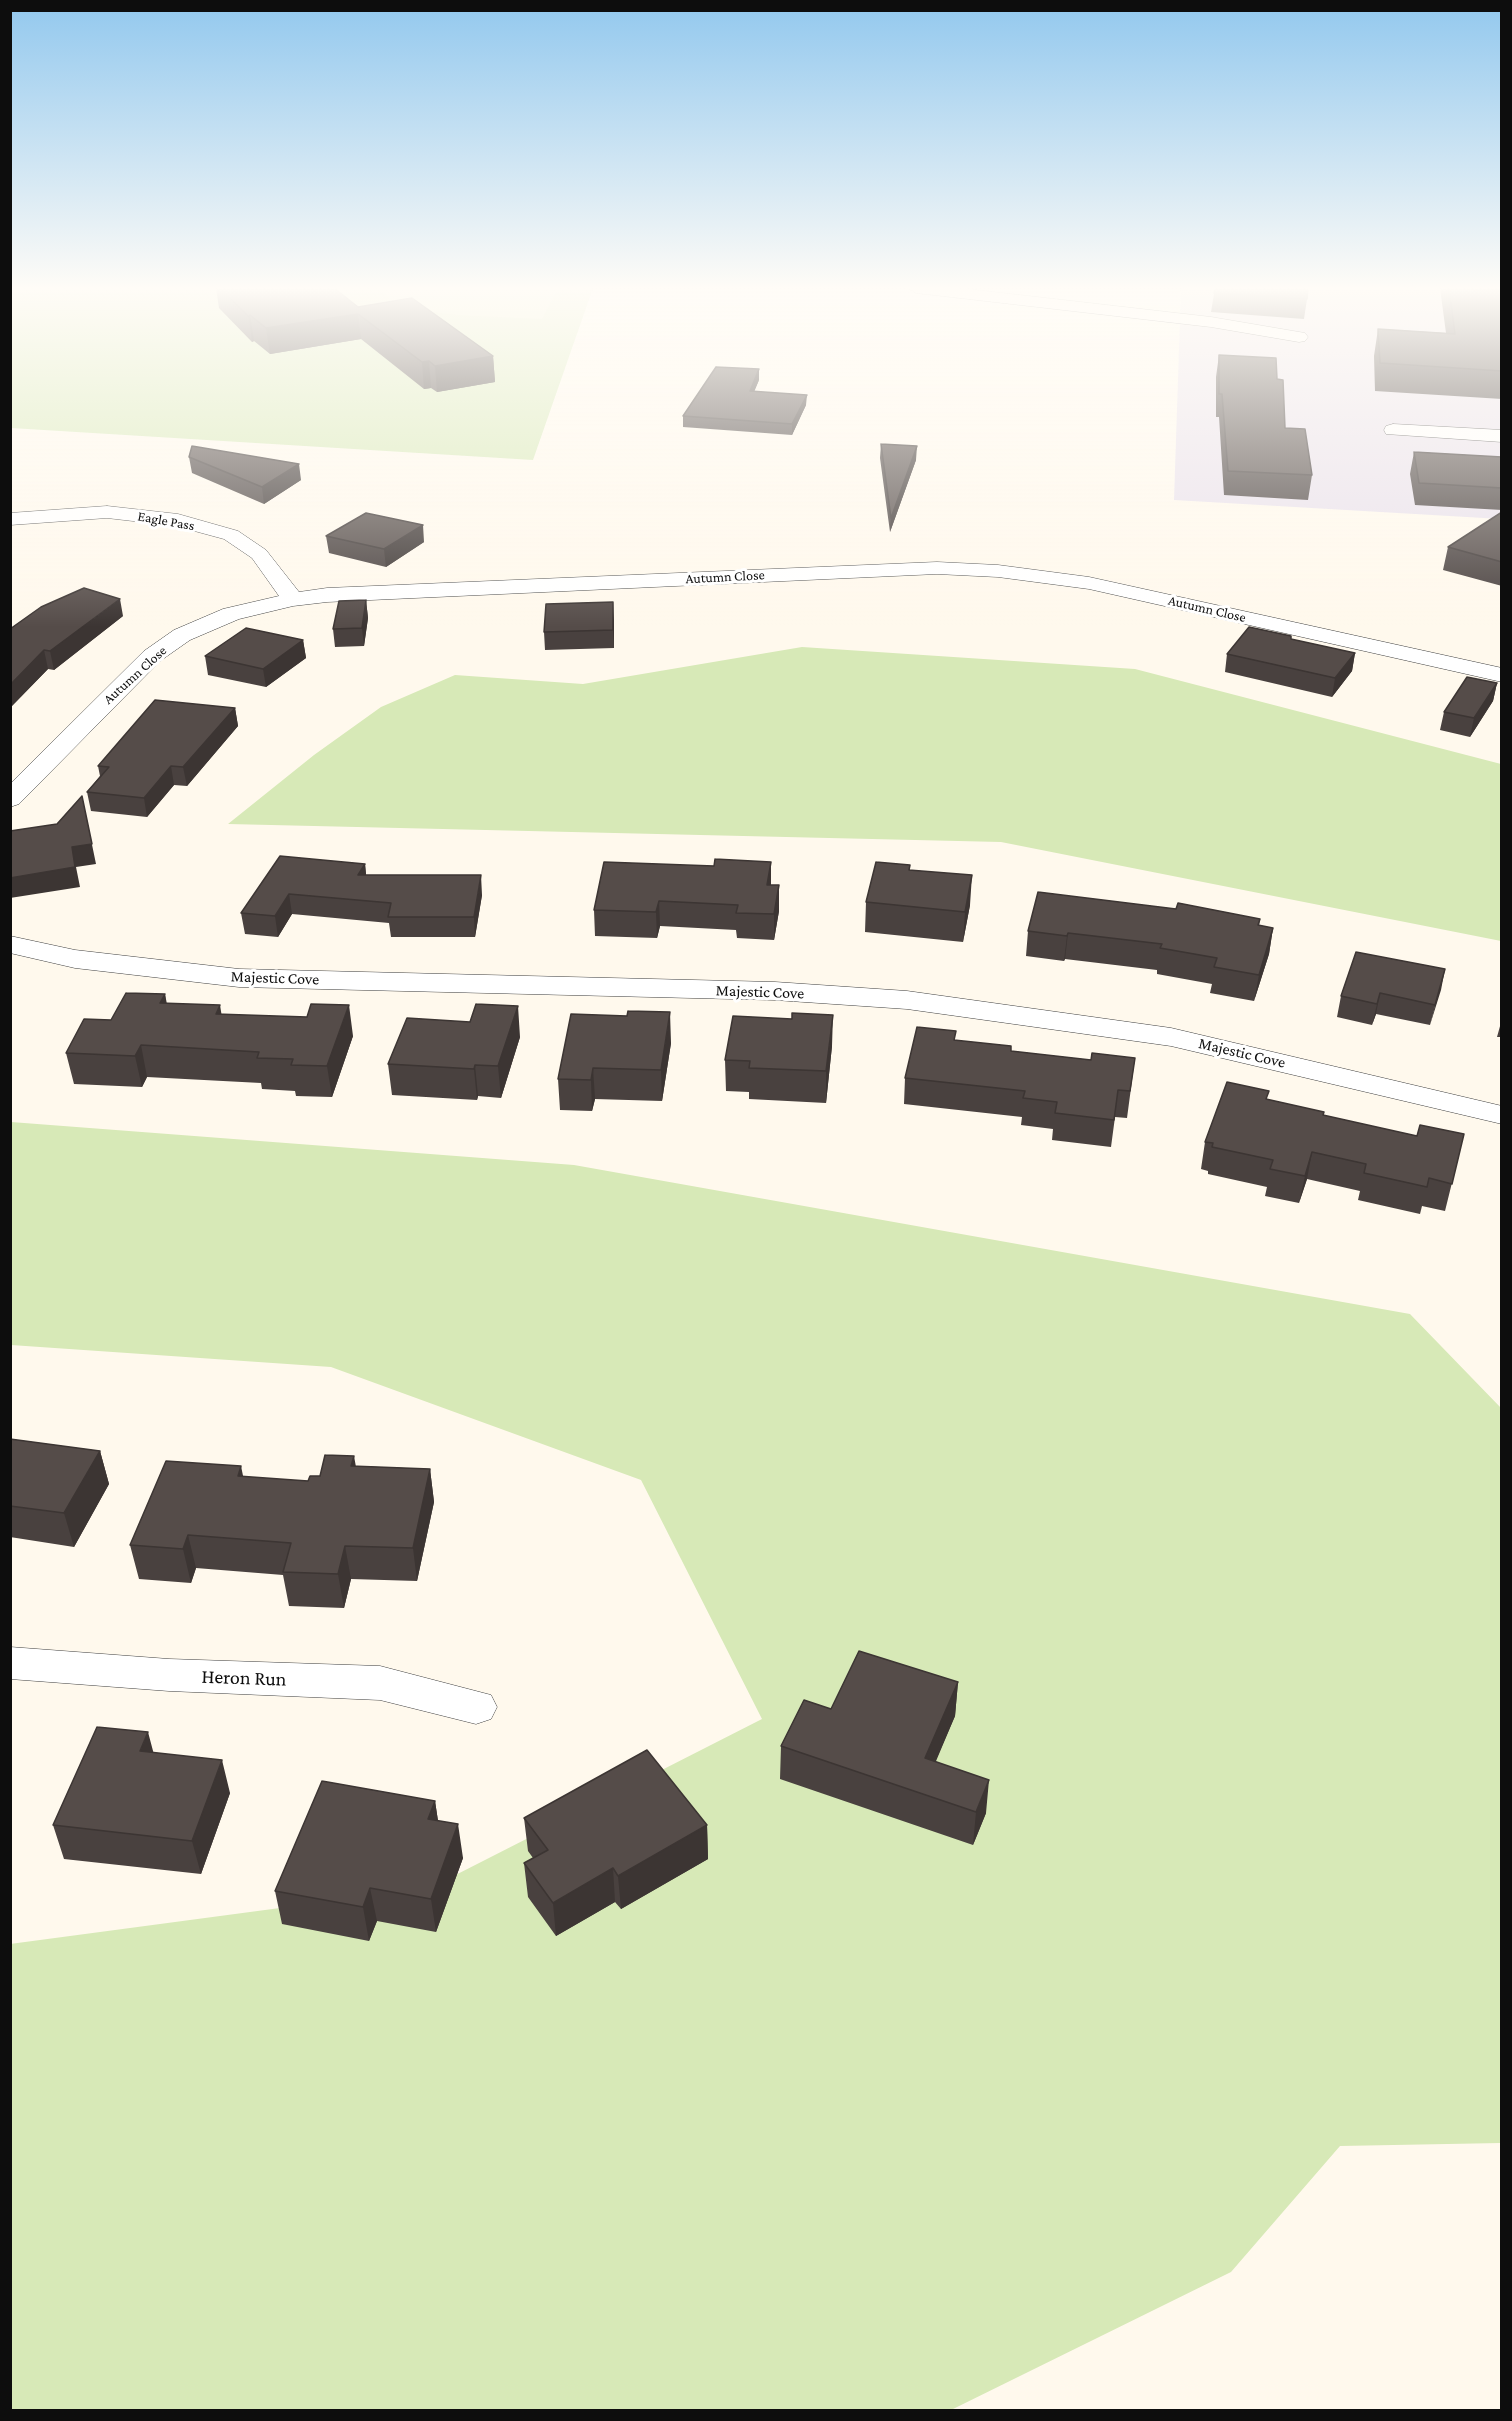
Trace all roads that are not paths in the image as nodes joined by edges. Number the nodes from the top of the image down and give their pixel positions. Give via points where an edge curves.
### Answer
1 (1394, 430) dead end
2 (1502, 436) edge
3 (10, 519) edge
4 (293, 599) junction
5 (1502, 675) edge
6 (10, 799) edge
7 (10, 944) edge
8 (1502, 1115) edge
9 (10, 1663) edge
10 (476, 1707) dead end

1 - 2 street
3 - 4 street, Eagle Pass via 107,512 178,520 231,535 259,554
4 - 5 street, Autumn Close via 925,568 998,570 1089,583
4 - 6 street, Autumn Close via 231,614 182,635 152,656
7 - 8 street, Majestic Cove via 75,959 239,978 775,992 907,1000 1171,1037
9 - 10 street, Heron Run via 169,1675 381,1683

